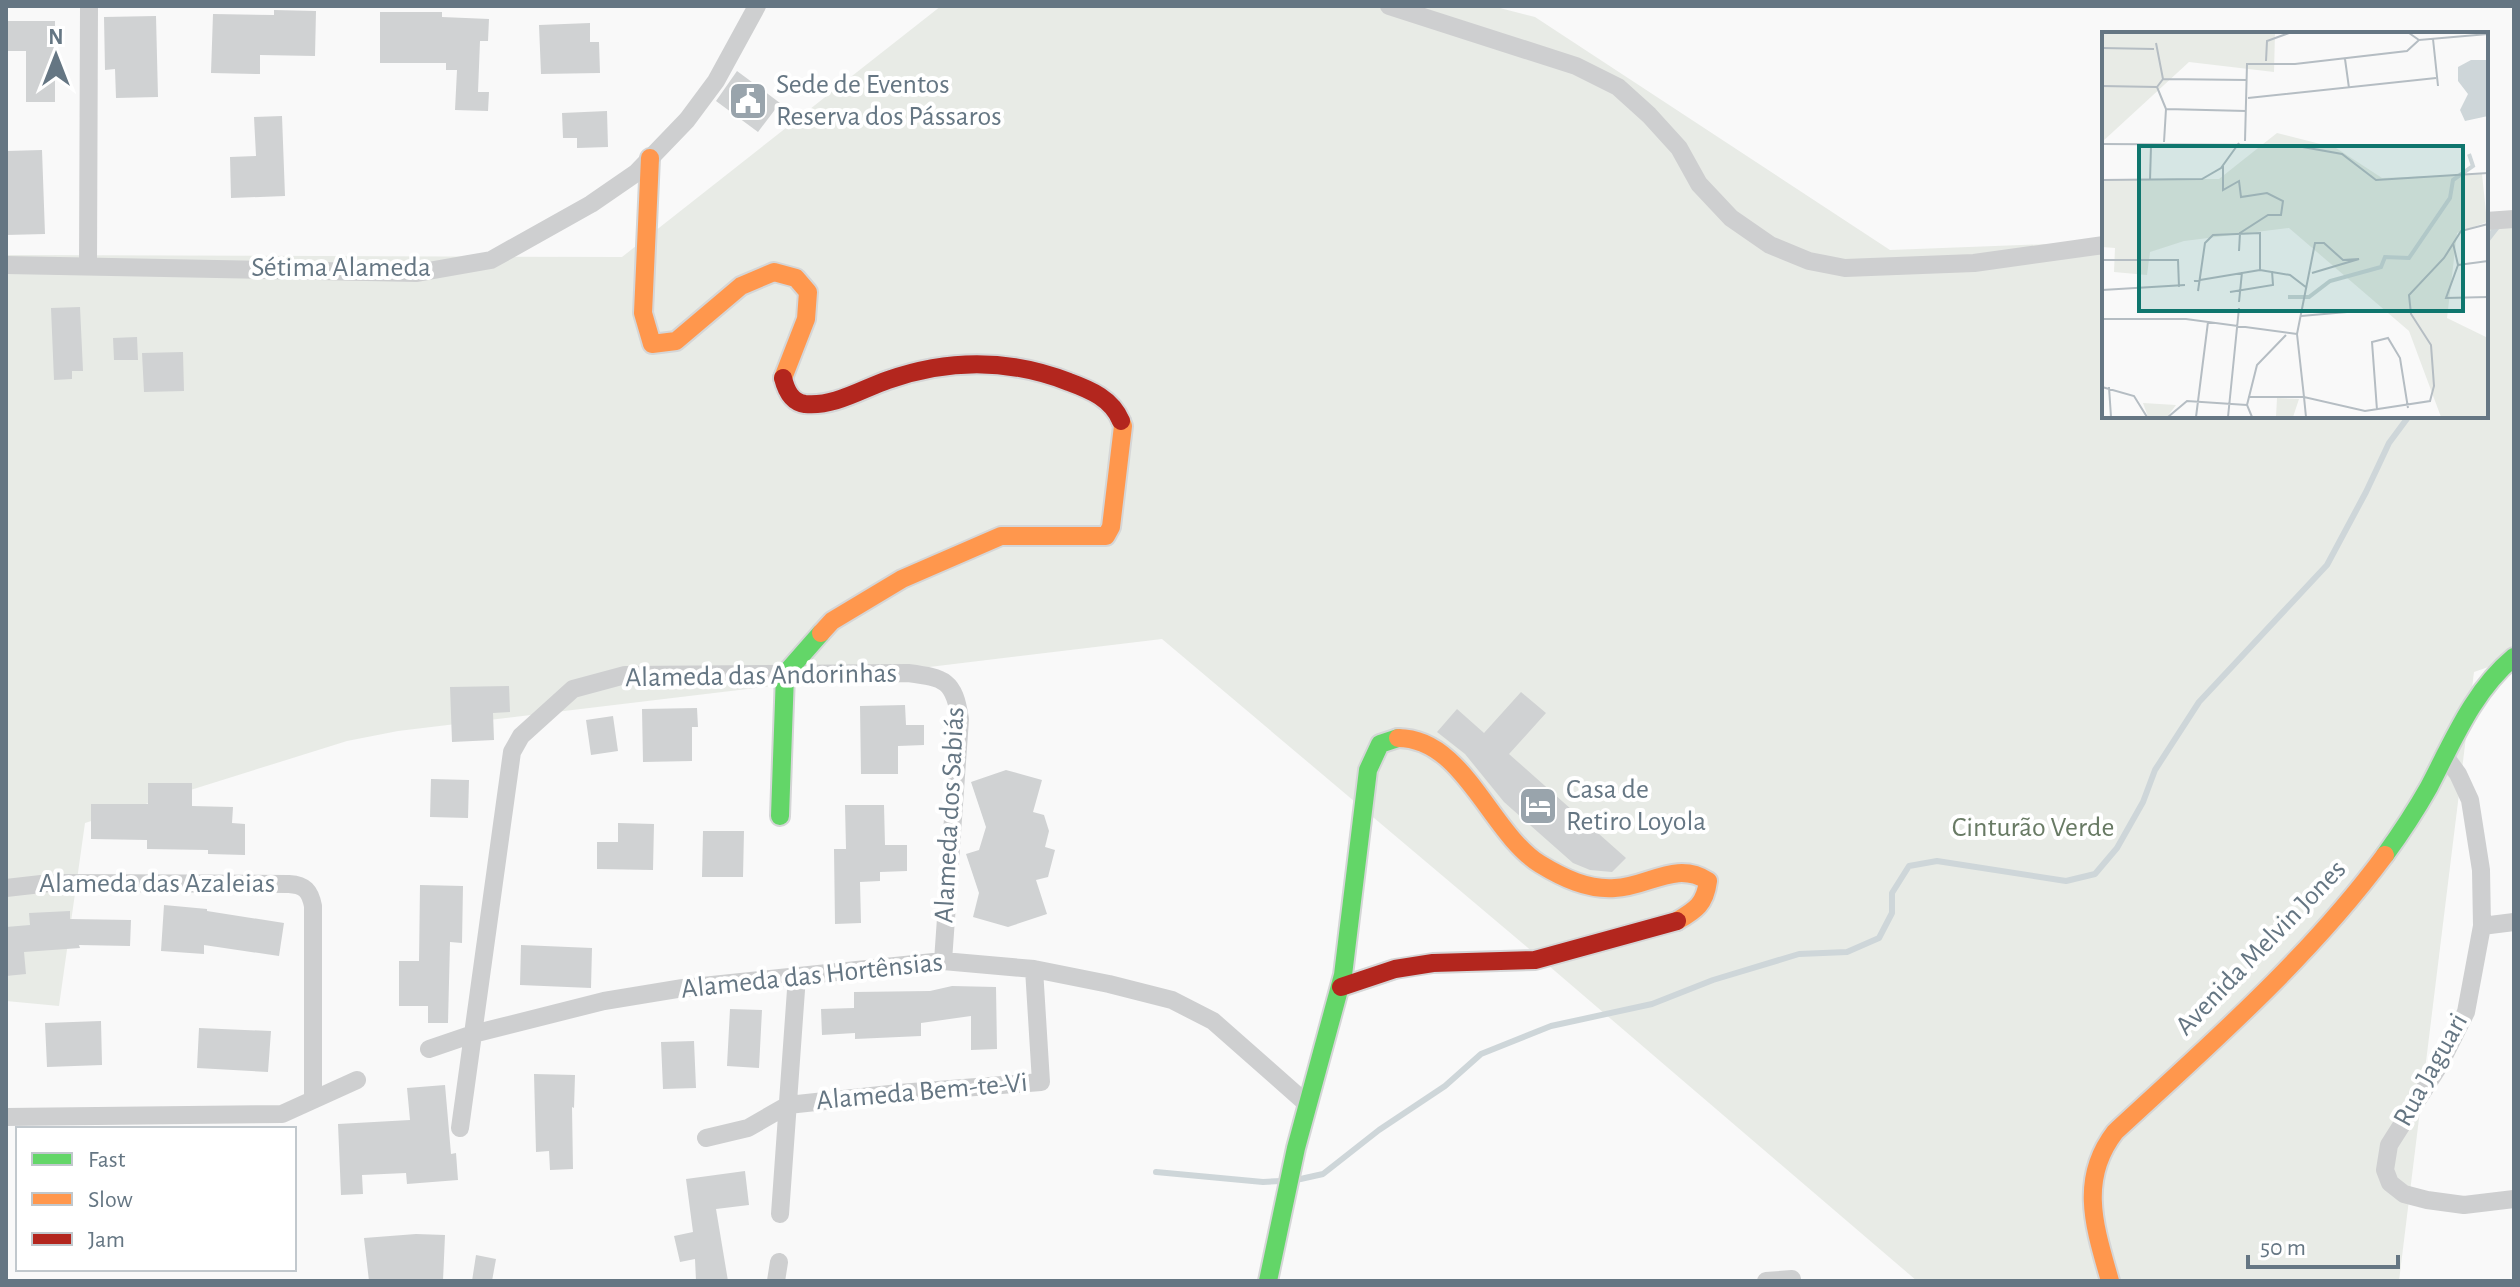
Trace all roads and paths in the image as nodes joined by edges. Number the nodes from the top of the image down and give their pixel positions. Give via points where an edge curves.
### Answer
1 (89, 6) edge
2 (757, 6) edge
3 (1389, 6) edge
4 (650, 158) junction
5 (2514, 219) edge
6 (2488, 221) edge
7 (2102, 245) edge
8 (6, 265) edge
9 (88, 265) junction
10 (2514, 657) edge
11 (785, 674) junction
12 (938, 677) joint
13 (2444, 755) junction
14 (780, 816) dead end
15 (6, 888) edge
16 (2514, 922) edge
17 (2482, 926) junction
18 (943, 961) junction
19 (1034, 969) junction
20 (797, 976) junction
21 (1341, 987) junction
22 (473, 1034) junction
23 (429, 1049) dead end
24 (357, 1080) dead end
25 (313, 1099) junction
26 (1307, 1104) junction
27 (788, 1105) junction
28 (6, 1117) edge
29 (460, 1128) dead end
30 (706, 1138) dead end
31 (2514, 1199) edge
32 (780, 1214) dead end
33 (1792, 1279) dead end
34 (1268, 1281) edge
35 (1766, 1281) edge
36 (2110, 1281) edge

1 - 9 street
2 - 4 street, Sétima Alameda via 716,81
3 - 7 street via 1576,66 1618,87 1679,148 1699,184 1731,218 1770,245 1809,261 1845,268 1974,263
4 - 9 street, Sétima Alameda via 591,204 491,260 417,273
4 - 11 street via 643,313 652,344 676,341 741,286 774,272 796,278 808,292 806,319 783,378 794,401 826,402 910,372 993,362 1043,371 1107,399 1123,426 1106,536 1001,536 902,579 832,621
5 - 6 street
8 - 9 street, Sétima Alameda
10 - 13 street, Avenida Melvin Jones via 2484,689
11 - 12 street, Alameda das Andorinhas
11 - 14 street
11 - 22 street, Alameda das Andorinhas via 625,675 573,689 521,736 512,752
12 - 18 street, Alameda dos Sabiás via 956,694 960,719
13 - 17 street, Rua Jaguari via 2470,800 2481,870
13 - 36 street, Avenida Melvin Jones via 2401,833 2326,927 2115,1132 2098,1157 2091,1193
15 - 25 street, Alameda das Azaleias via 66,883 289,884 307,889 313,906
16 - 17 street
17 - 31 street, Rua Jaguari via 2466,1012 2389,1145 2385,1170 2390,1183 2404,1194 2464,1205
18 - 19 street, Alameda das Hortênsias
18 - 20 street, Alameda das Hortênsias
19 - 26 street, Alameda das Hortênsias via 1172,1000 1213,1021
19 - 27 street, Alameda Bem-te-Vi via 1041,1082
20 - 22 street, Alameda das Hortênsias via 604,1001
20 - 27 street
21 - 21 street via 1395,969 1535,960 1639,933 1698,909 1708,881 1681,871 1633,886 1589,887 1524,851 1439,752 1417,739 1381,743 1366,779
21 - 26 street
22 - 23 street, Alameda das Hortênsias
22 - 29 street, Alameda das Andorinhas
24 - 25 street
25 - 28 street via 282,1114
26 - 34 street
27 - 30 street via 748,1128
27 - 32 street
33 - 35 street

